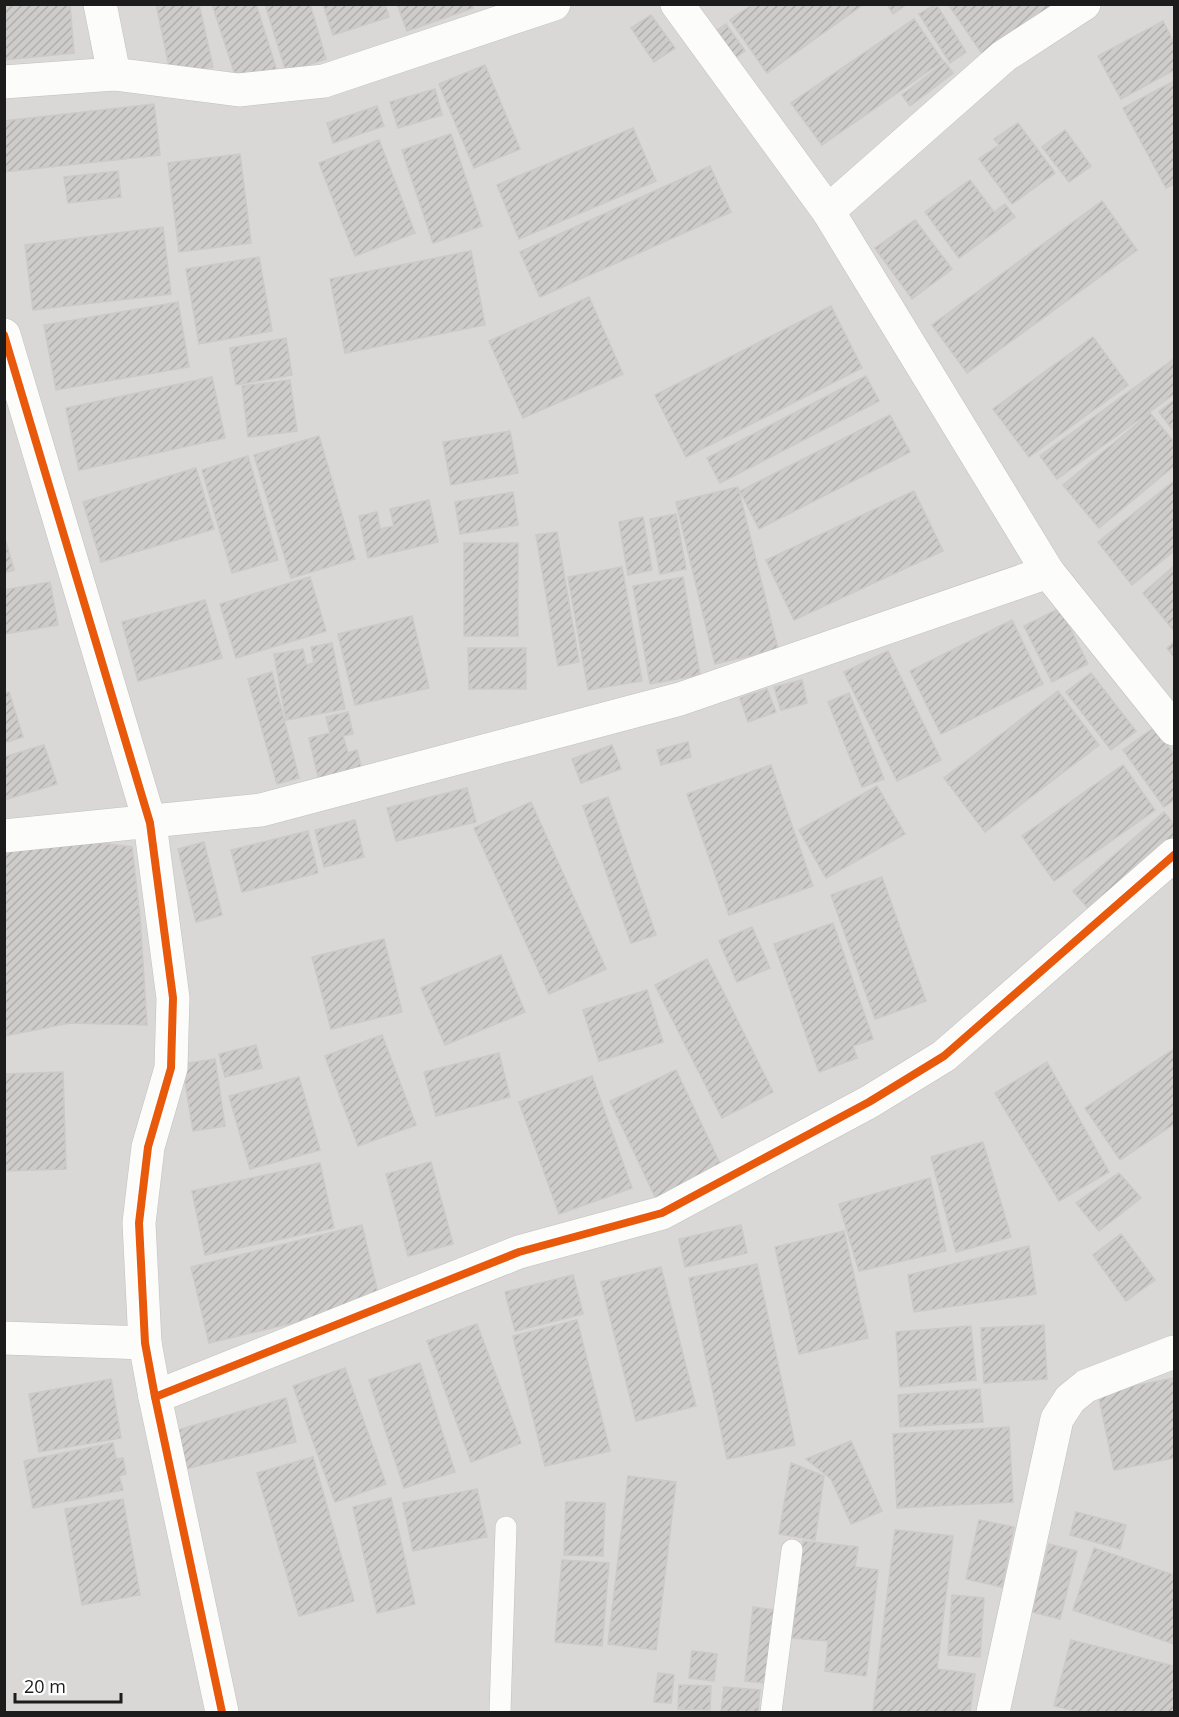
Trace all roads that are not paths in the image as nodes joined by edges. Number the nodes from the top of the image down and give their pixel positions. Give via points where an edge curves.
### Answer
1 (100, 4) edge
2 (554, 4) edge
3 (677, 4) edge
4 (1084, 4) edge
5 (114, 74) junction
6 (4, 82) edge
7 (828, 211) junction
8 (4, 335) edge
9 (1048, 572) junction
10 (1173, 724) edge
11 (150, 823) junction
12 (4, 836) edge
13 (1174, 855) edge
14 (4, 1338) edge
15 (145, 1343) junction
16 (1174, 1353) edge
17 (155, 1397) junction
18 (506, 1527) dead end
19 (792, 1550) dead end
20 (222, 1713) edge
21 (500, 1713) edge
22 (771, 1713) edge
23 (993, 1713) edge

1 - 5 street
2 - 5 street via 324,81 239,90
3 - 7 street
4 - 7 street via 1004,56
5 - 6 street
7 - 9 street
8 - 11 street
9 - 10 street
9 - 11 street via 680,699 261,810
11 - 12 street
11 - 15 street via 173,998 171,1068 148,1148 139,1223
13 - 17 street via 944,1056 869,1102 662,1213 519,1252
14 - 15 street
15 - 17 street
16 - 23 street via 1086,1386 1070,1399 1057,1419
17 - 20 street
18 - 21 lane
19 - 22 lane

